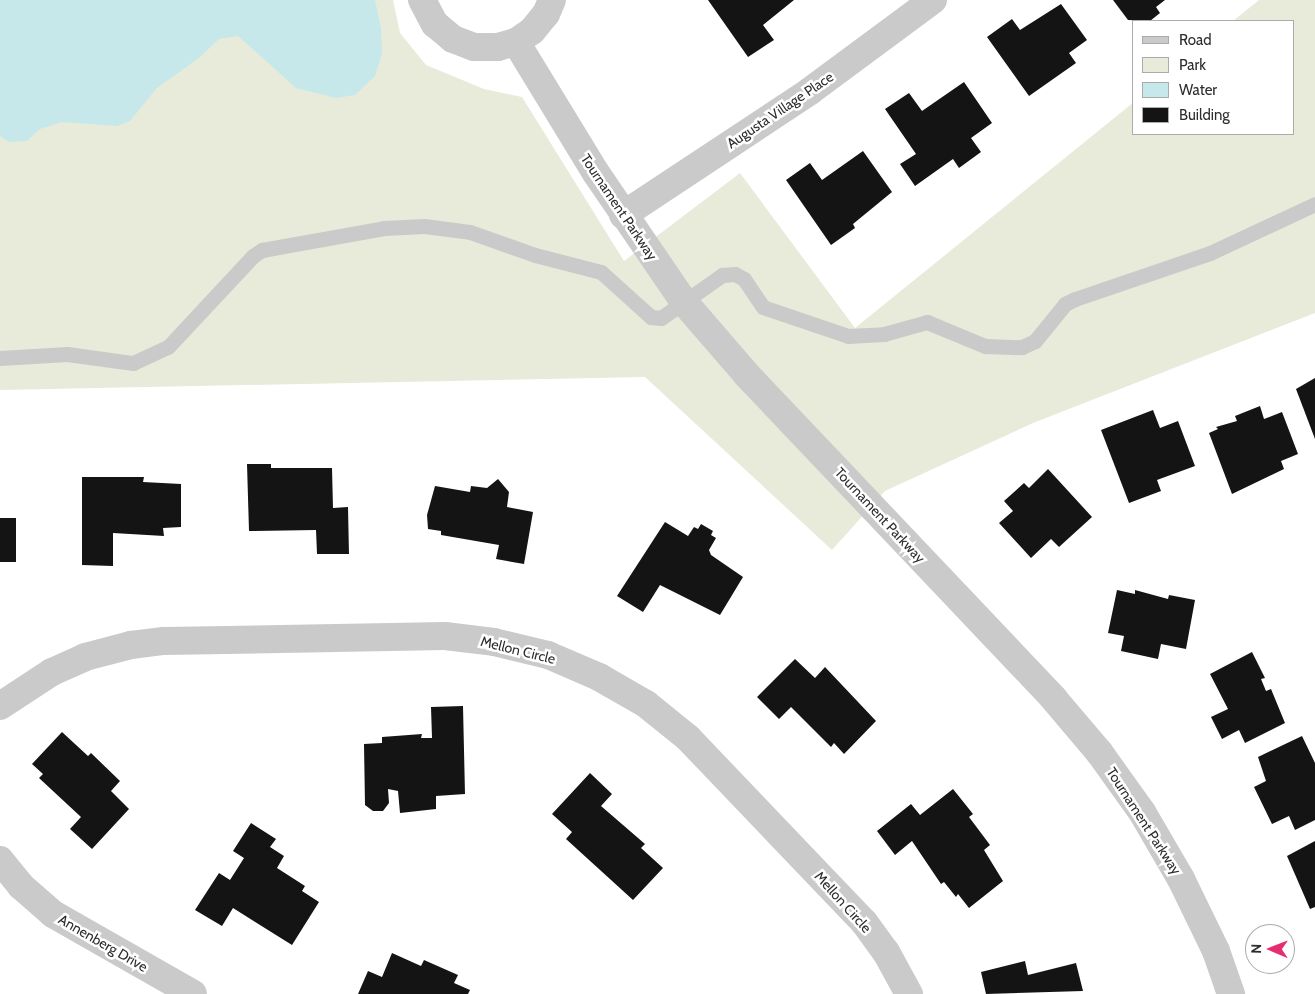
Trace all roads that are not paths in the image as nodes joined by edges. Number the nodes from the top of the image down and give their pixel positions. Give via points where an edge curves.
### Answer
1 (422, 0) edge
2 (552, 0) edge
3 (934, 0) edge
4 (516, 42) junction
5 (1315, 204) edge
6 (623, 214) junction
7 (684, 302) junction
8 (0, 358) edge
9 (0, 706) edge
10 (0, 860) edge
11 (193, 994) edge
12 (908, 994) edge
13 (1231, 994) edge

1 - 4 street via 435,24 453,39 474,47 498,47
2 - 4 street via 532,32
3 - 6 street, Augusta Village Place via 810,91
4 - 6 street, Tournament Parkway
5 - 7 lane via 1210,253 1075,299 1065,304 1035,342 1022,347 985,346 927,322 884,334 848,336 763,307 744,279 735,274 722,275
6 - 7 street, Tournament Parkway
7 - 8 lane via 661,318 651,317 612,278 589,267 535,255 470,232 443,227 384,228 262,250 168,347 133,363 66,354
7 - 13 street, Tournament Parkway via 754,383 1054,699 1099,752 1142,812 1181,879 1216,951
9 - 12 street, Mellon Circle via 52,672 85,657 131,645 164,641 445,636 494,642 548,655 600,676 646,704 688,738 864,922 886,952
10 - 11 street, Annenberg Drive via 22,886 53,914

